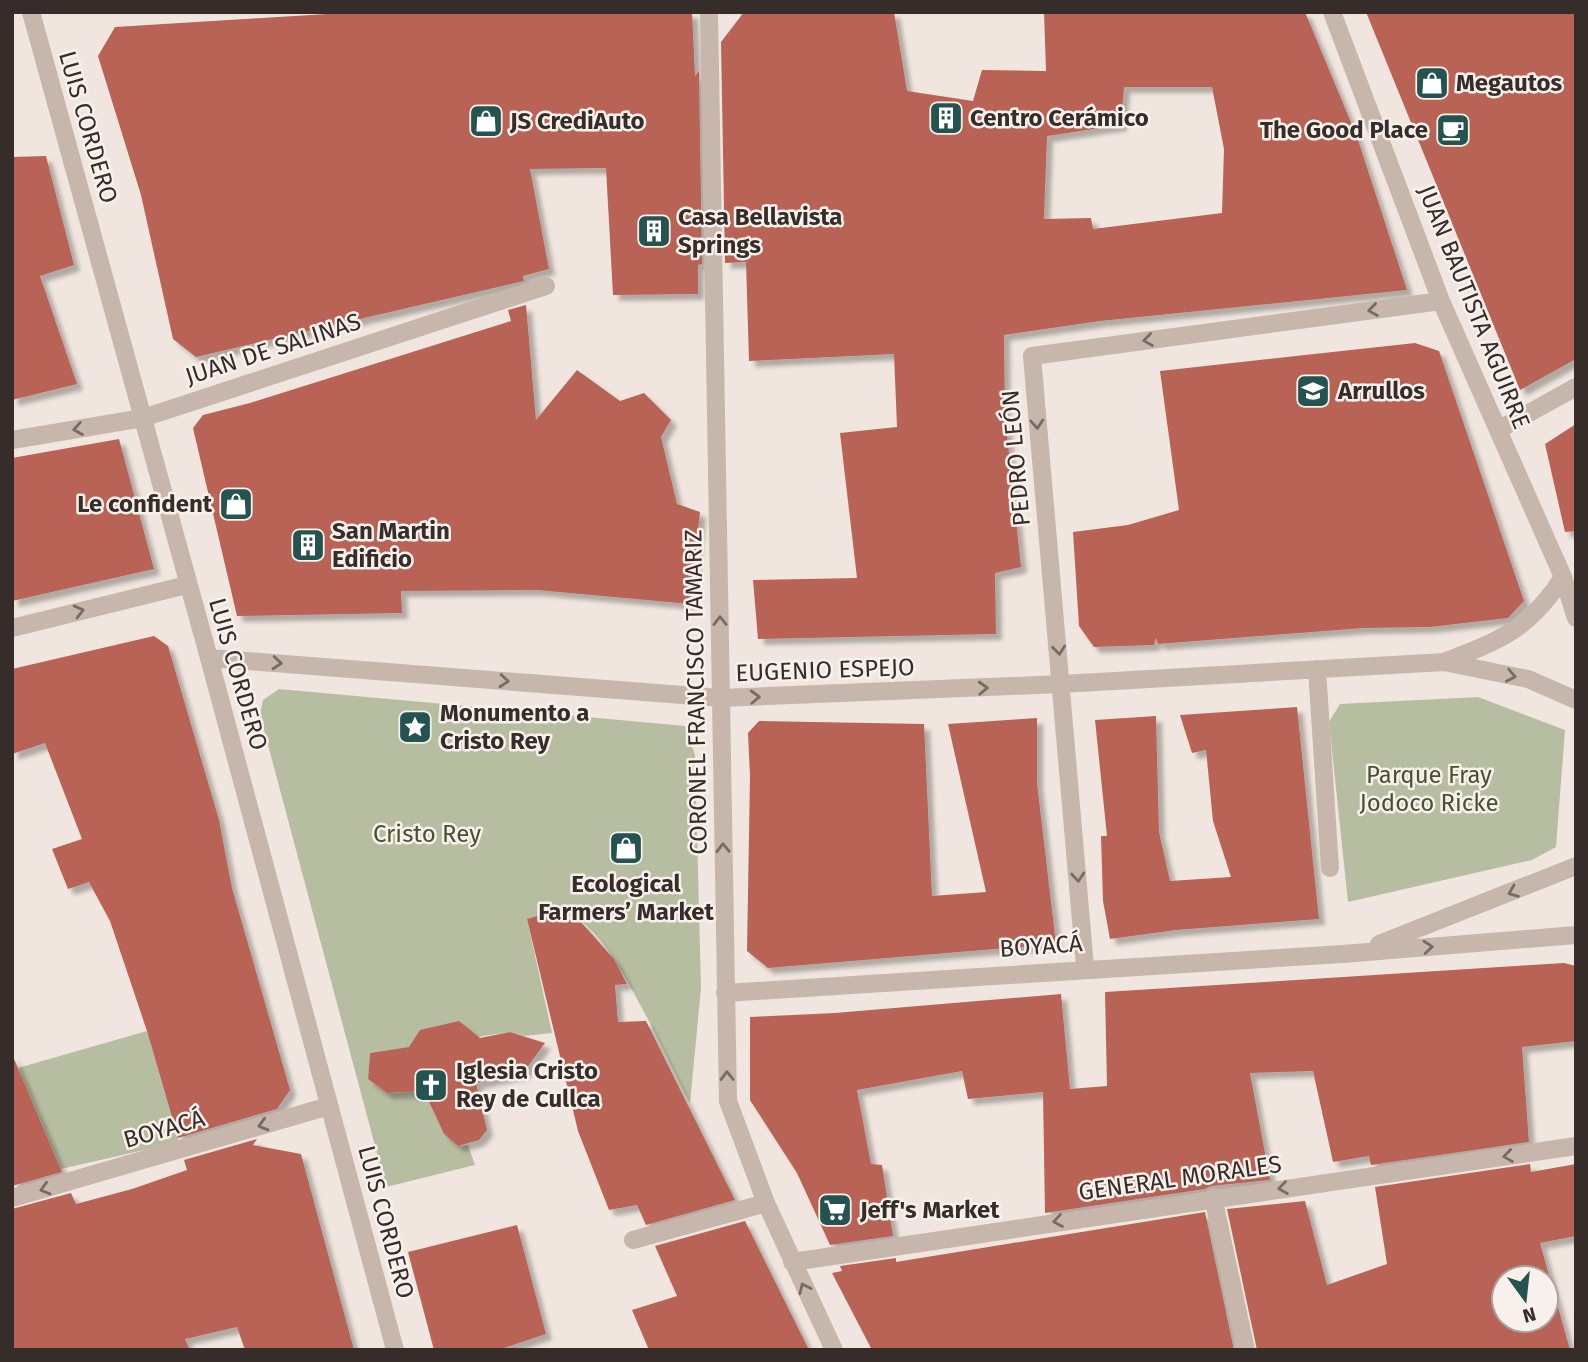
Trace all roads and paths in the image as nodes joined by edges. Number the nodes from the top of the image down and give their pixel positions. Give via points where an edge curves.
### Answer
1 (31, 12) edge
2 (709, 12) edge
3 (1332, 12) edge
4 (546, 286) dead end
5 (1441, 300) junction
6 (1576, 387) edge
7 (143, 418) junction
8 (1498, 430) junction
9 (12, 440) edge
10 (1563, 577) junction
11 (187, 584) junction
12 (1576, 618) edge
13 (12, 628) edge
14 (209, 658) junction
15 (1444, 662) junction
16 (1317, 669) junction
17 (1062, 684) junction
18 (722, 698) junction
19 (1576, 700) edge
20 (1576, 866) edge
21 (1330, 868) dead end
22 (1576, 935) edge
23 (1360, 952) junction
24 (1085, 967) junction
25 (725, 993) junction
26 (329, 1106) junction
27 (1576, 1146) edge
28 (12, 1198) edge
29 (1213, 1198) junction
30 (766, 1203) junction
31 (633, 1240) dead end
32 (792, 1262) junction
33 (395, 1350) edge
34 (834, 1350) edge
35 (1246, 1350) edge

1 - 7 street, LUIS CORDERO
18 -> 2 street, CORONEL FRANCISCO TAMARIZ
3 - 5 street, JUAN BAUTISTA AGUIRRE
4 - 7 street, JUAN DE SALINAS
5 - 8 street, JUAN BAUTISTA AGUIRRE
5 -> 17 street, PEDRO LEÓN via 1032,356
6 - 8 street
7 -> 9 street, JUAN DE SALINAS
7 - 11 street, LUIS CORDERO
8 - 10 street, JUAN BAUTISTA AGUIRRE
10 - 12 street, JUAN BAUTISTA AGUIRRE
10 - 15 street, EUGENIO ESPEJO via 1546,604 1526,623
13 -> 11 street
11 - 14 street, LUIS CORDERO
14 -> 18 street, EUGENIO ESPEJO
14 - 26 street, LUIS CORDERO
15 - 16 street, EUGENIO ESPEJO
15 -> 19 street, EUGENIO ESPEJO via 1528,679
16 - 17 street, EUGENIO ESPEJO
16 - 21 street
18 -> 17 street, EUGENIO ESPEJO
17 -> 24 street, PEDRO LEÓN
25 -> 18 street, CORONEL FRANCISCO TAMARIZ
20 -> 23 street, BOYACÁ
23 -> 22 street, BOYACÁ
23 - 24 street, BOYACÁ
24 - 25 street, BOYACÁ
30 -> 25 street, CORONEL FRANCISCO TAMARIZ via 728,1101
26 -> 28 street, BOYACÁ
26 - 33 street, LUIS CORDERO
27 -> 29 street, GENERAL MORALES
29 -> 32 street, GENERAL MORALES
29 - 35 street
30 - 31 street
30 - 32 street, CORONEL FRANCISCO TAMARIZ
34 -> 32 street, CORONEL FRANCISCO TAMARIZ

